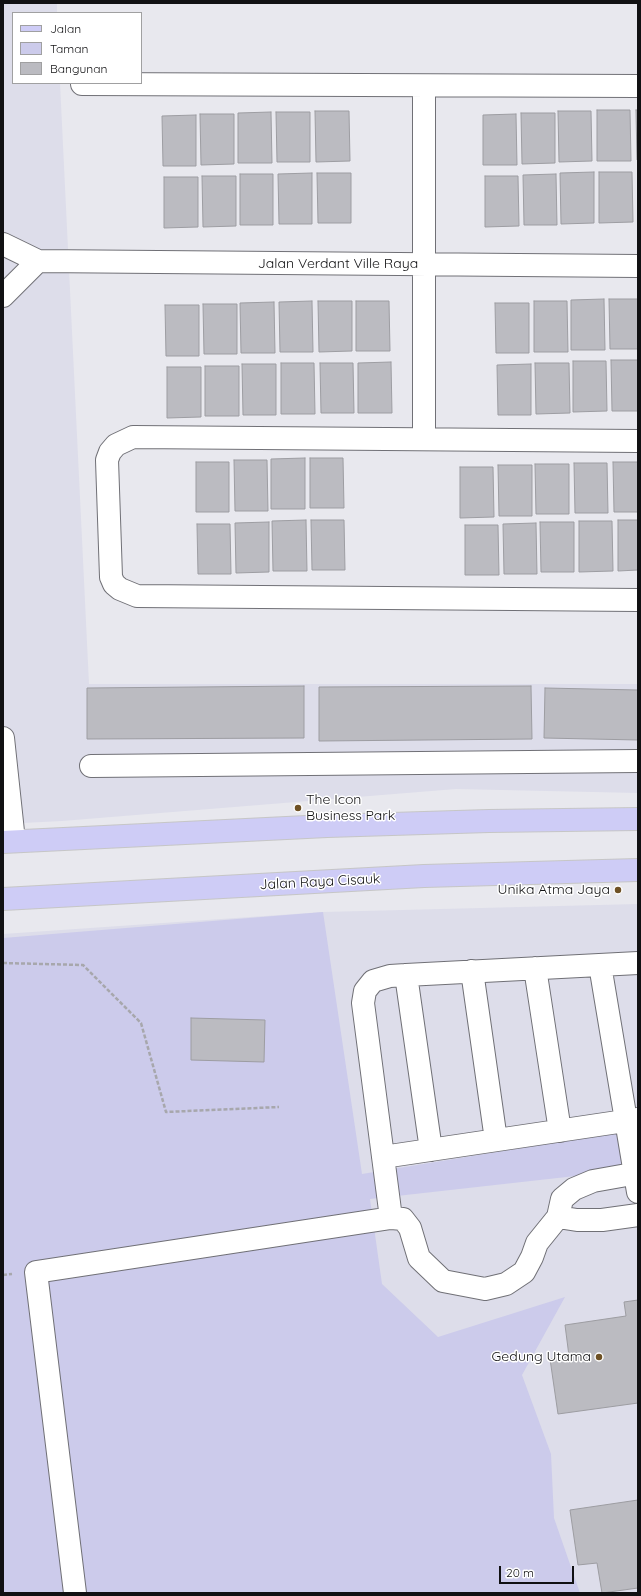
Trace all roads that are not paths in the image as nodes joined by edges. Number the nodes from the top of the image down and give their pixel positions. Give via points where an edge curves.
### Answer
1 (82, 84) edge
2 (424, 86) junction
3 (638, 86) edge
4 (3, 244) edge
5 (38, 261) junction
6 (423, 264) junction
7 (638, 266) edge
8 (3, 296) edge
9 (424, 439) junction
10 (638, 441) edge
11 (638, 600) edge
12 (3, 738) edge
13 (638, 761) edge
14 (91, 766) dead end
15 (638, 819) edge
16 (8, 841) edge
17 (638, 870) edge
18 (3, 899) edge
19 (638, 963) edge
20 (600, 965) junction
21 (535, 968) junction
22 (472, 971) junction
23 (406, 975) junction
24 (632, 1120) edge
25 (560, 1131) junction
26 (496, 1140) junction
27 (431, 1150) junction
28 (383, 1157) junction
29 (637, 1180) edge
30 (638, 1215) edge
31 (558, 1217) junction
32 (391, 1218) junction
33 (75, 1593) edge

1 - 2 street
2 - 3 street
2 - 6 street
4 - 5 street, Jalan Verdant Ville Raya
5 - 6 street, Jalan Verdant Ville Raya
5 - 8 street
6 - 7 street, Jalan Verdant Ville Raya
6 - 9 street
9 - 10 street
9 - 11 street via 133,437 124,440 110,452 107,460 114,584 137,596
12 - 16 street
13 - 14 street
15 - 16 main road via 327,826
17 - 18 main road, Jalan Raya Cisauk via 424,876
19 - 20 street
20 - 21 street
20 - 24 street
21 - 22 street
21 - 25 street
22 - 23 street
22 - 26 street
23 - 27 street
23 - 28 street via 373,981 365,991 363,1003
24 - 25 street
24 - 29 street
25 - 26 street
26 - 27 street
27 - 28 street
28 - 32 street
29 - 31 street via 593,1181 574,1189 562,1199
30 - 31 street via 602,1220
31 - 32 street via 537,1244 524,1272 506,1284 485,1289 443,1281 419,1258 410,1228 403,1219
32 - 33 street via 36,1272

